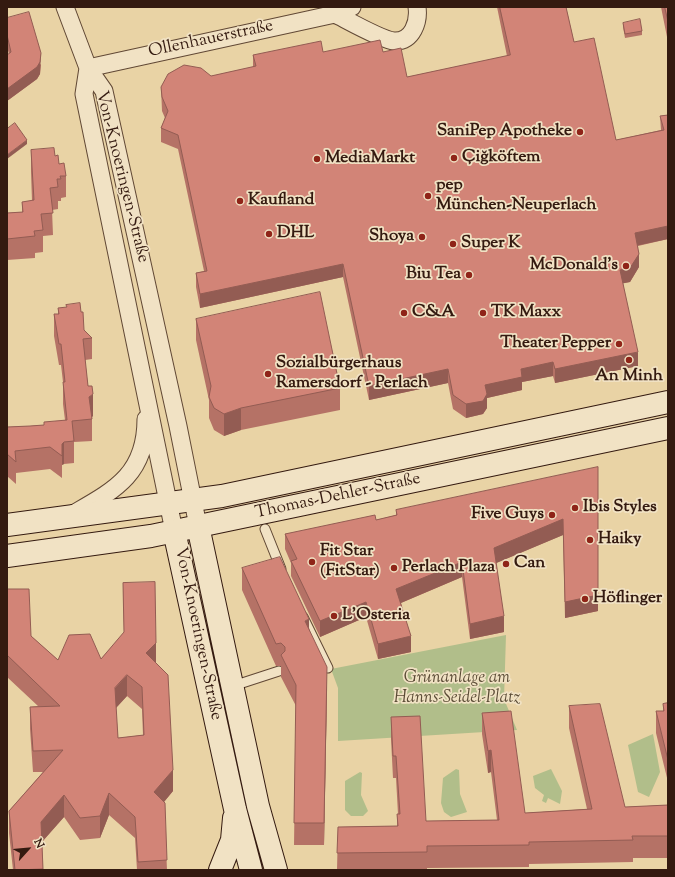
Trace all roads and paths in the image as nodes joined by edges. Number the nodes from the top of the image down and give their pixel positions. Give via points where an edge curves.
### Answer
1 (65, 7) edge
2 (352, 7) edge
3 (417, 7) edge
4 (335, 14) junction
5 (88, 68) junction
6 (146, 397) junction
7 (667, 402) edge
8 (668, 428) edge
9 (193, 500) junction
10 (168, 503) junction
11 (66, 518) junction
12 (7, 525) edge
13 (198, 526) junction
14 (265, 529) dead end
15 (174, 531) junction
16 (7, 556) edge
17 (284, 576) edge
18 (300, 610) edge
19 (328, 668) edge
20 (279, 672) dead end
21 (233, 686) junction
22 (235, 808) junction
23 (220, 870) edge
24 (251, 870) edge
25 (276, 870) edge

1 - 5 street
2 - 4 street, Ollenhauerstraße
3 - 4 street via 417,24 412,32 406,38 394,41 365,30
4 - 5 street, Ollenhauerstraße
5 - 6 street, Von-Knoeringen-Straße via 84,94
5 - 9 street, Von-Knoeringen-Straße via 104,91
6 - 10 street, Von-Knoeringen-Straße
6 - 11 street, Von-Knoeringen-Straße via 146,431 132,471 125,480 103,497
7 - 9 main road, Thomas-Dehler-Straße
8 - 13 main road, Thomas-Dehler-Straße
9 - 10 main road, Thomas-Dehler-Straße
9 - 13 street, Von-Knoeringen-Straße
10 - 11 main road, Thomas-Dehler-Straße
10 - 15 street, Von-Knoeringen-Straße
11 - 12 main road, Thomas-Dehler-Straße
13 - 15 main road, Thomas-Dehler-Straße
13 - 21 main road, Von-Knoeringen-Straße
14 - 17 lane
15 - 16 main road, Thomas-Dehler-Straße via 108,544
15 - 22 main road, Von-Knoeringen-Straße
18 - 19 lane
20 - 21 lane
21 - 25 main road, Von-Knoeringen-Straße via 258,806
22 - 23 main road via 232,840
22 - 24 main road, Von-Knoeringen-Straße

